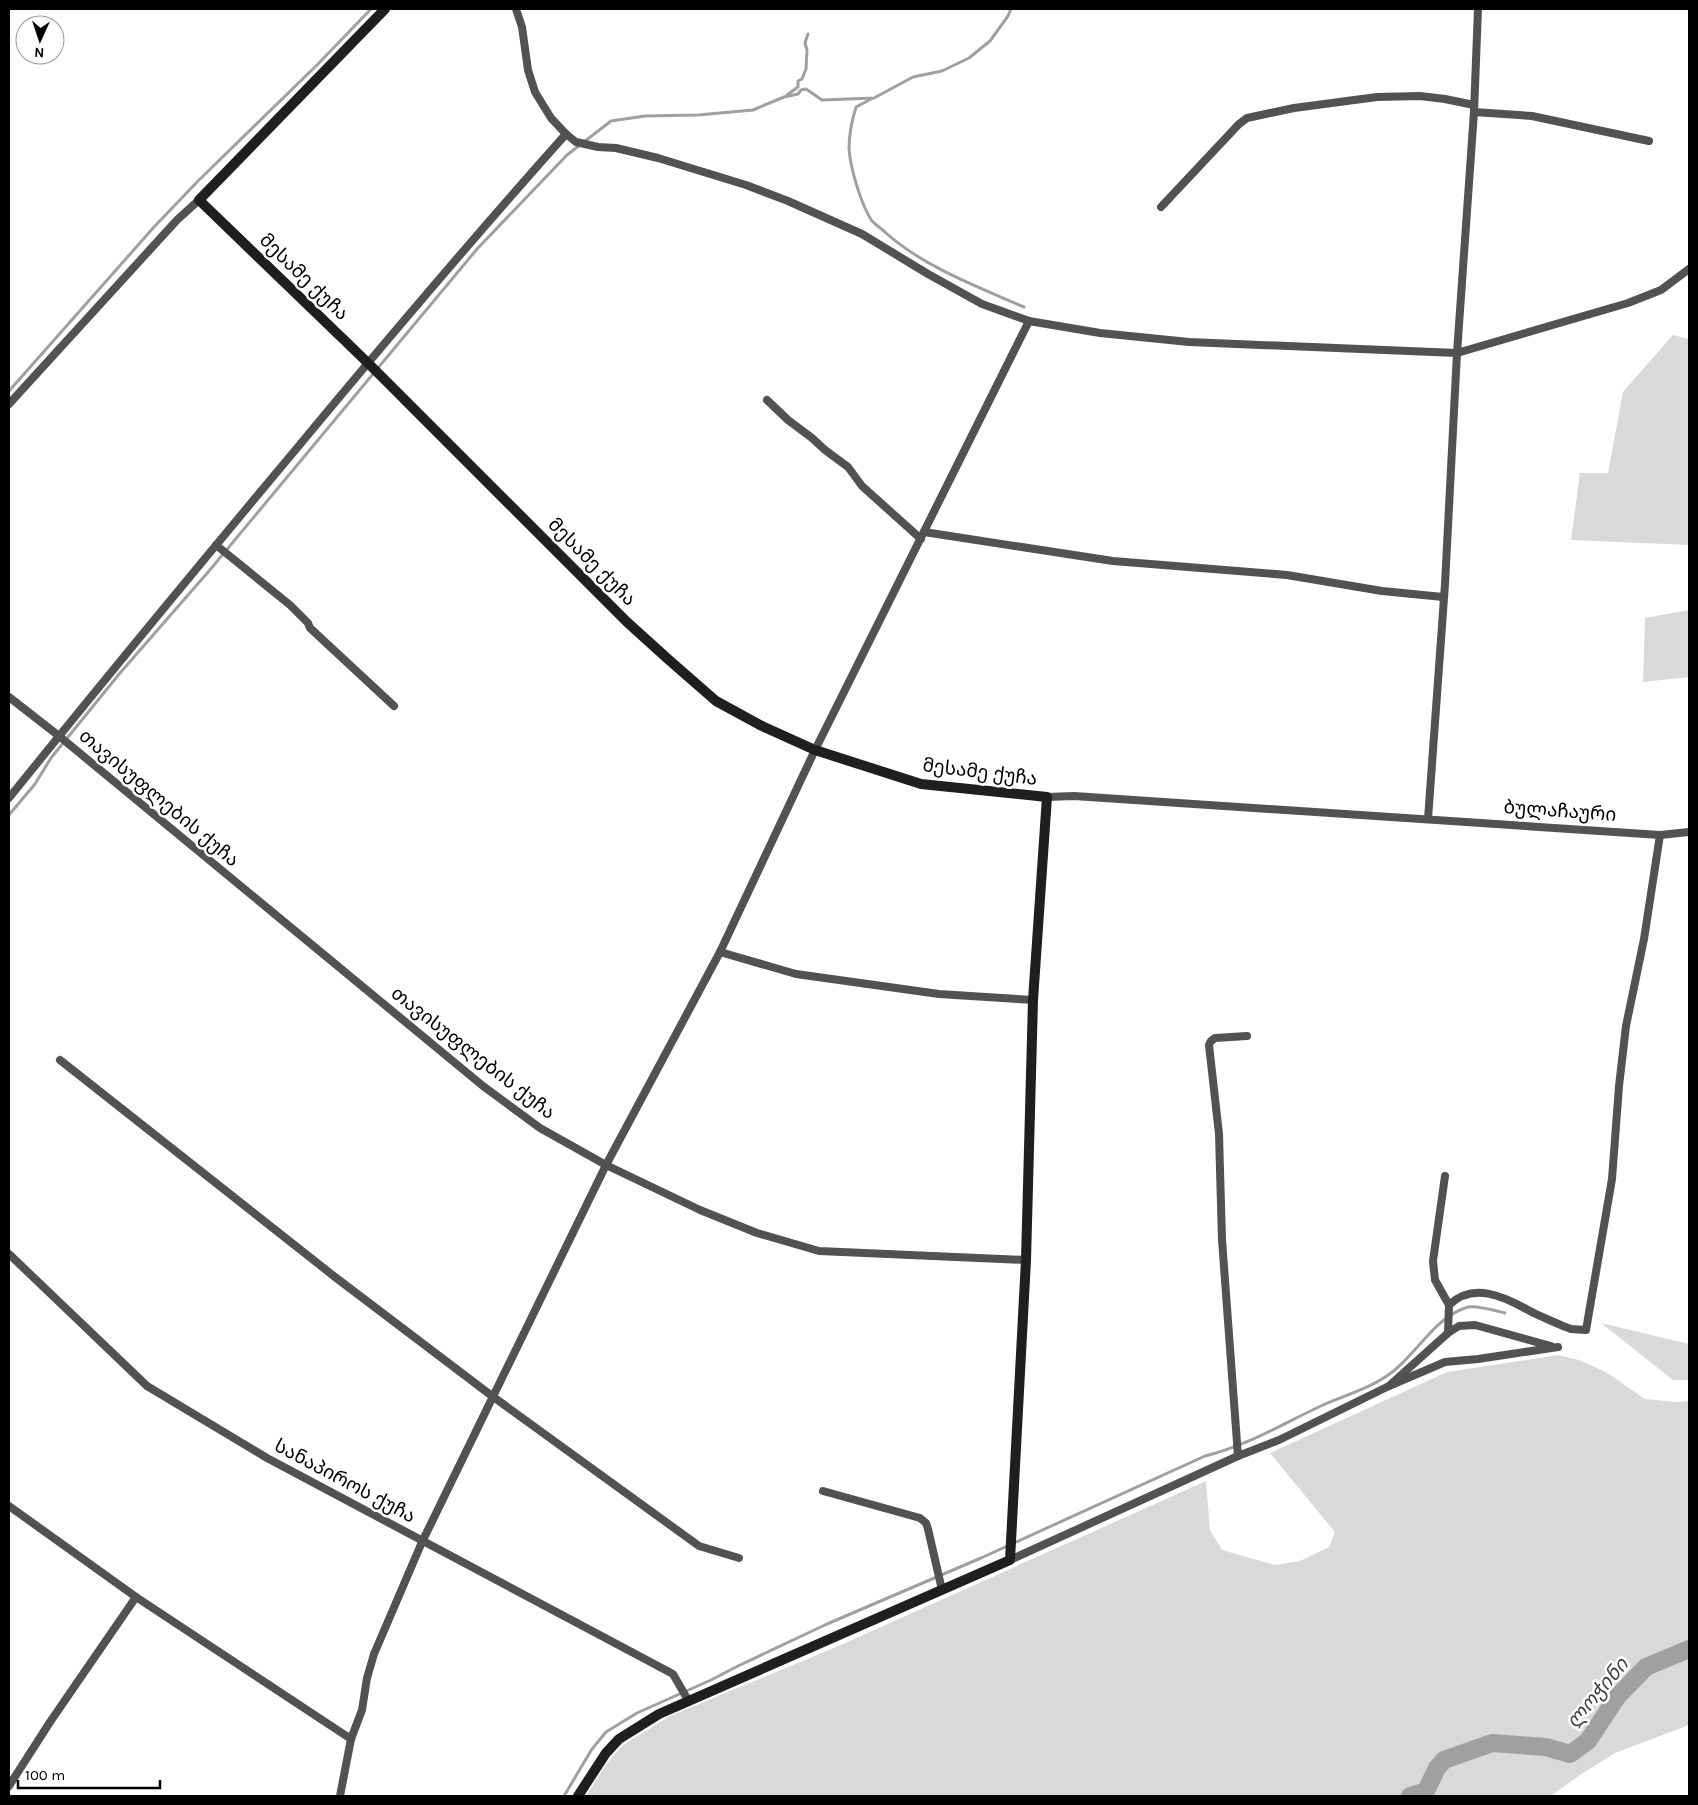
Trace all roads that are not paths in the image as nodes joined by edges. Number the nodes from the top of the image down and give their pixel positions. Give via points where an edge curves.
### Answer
1 (385, 9) edge
2 (516, 9) edge
3 (1478, 9) edge
4 (1474, 109) junction
5 (566, 134) junction
6 (1649, 141) dead end
7 (199, 200) junction
8 (1161, 208) dead end
9 (1689, 269) edge
10 (1028, 321) junction
11 (1458, 353) junction
12 (368, 363) junction
13 (767, 400) dead end
14 (9, 404) edge
15 (922, 536) junction
16 (216, 545) junction
17 (1443, 597) junction
18 (9, 697) edge
19 (394, 706) dead end
20 (59, 736) junction
21 (815, 750) junction
22 (1047, 797) junction
23 (9, 798) edge
24 (1428, 819) junction
25 (1689, 832) edge
26 (1660, 834) junction
27 (720, 952) junction
28 (1033, 1000) junction
29 (1247, 1036) dead end
30 (60, 1060) dead end
31 (606, 1165) junction
32 (1445, 1176) dead end
33 (9, 1254) edge
34 (1026, 1260) junction
35 (1449, 1305) junction
36 (1448, 1333) junction
37 (1389, 1386) junction
38 (492, 1396) junction
39 (1238, 1456) junction
40 (823, 1491) dead end
41 (9, 1506) edge
42 (422, 1542) junction
43 (739, 1558) dead end
44 (1010, 1560) junction
45 (942, 1590) junction
46 (136, 1597) junction
47 (688, 1700) junction
48 (351, 1739) junction
49 (9, 1786) edge
50 (340, 1796) edge
51 (578, 1796) edge

1 - 7 street
2 - 5 street via 535,92 551,118
3 - 4 street
4 - 6 street via 1532,116
4 - 8 street via 1445,99 1395,96 1294,108 1247,118
4 - 11 street
5 - 10 street via 585,145 658,158 788,201 862,234 982,304
5 - 12 street
7 - 12 street, მესამე ქუჩა
7 - 14 street
9 - 11 street via 1661,290 1628,304
10 - 11 street via 1100,333 1188,342
10 - 15 street
11 - 17 street
12 - 16 street
12 - 21 street, მესამე ქუჩა via 520,516 716,701
13 - 15 street via 848,466 862,486
15 - 17 street via 1113,561 1287,575 1382,591
15 - 21 street
16 - 19 street via 290,605 310,628
16 - 20 street
17 - 24 street
18 - 20 street, თავისუფლების ქუჩა
20 - 23 street
20 - 31 street, თავისუფლების ქუჩა via 483,1086 540,1128
21 - 22 street, მესამე ქუჩა via 921,784
21 - 27 street
22 - 24 street, ბულაჩაური via 1074,796
22 - 28 street
24 - 26 street, ბულაჩაური
25 - 26 street, ბულაჩაური
26 - 35 street via 1626,1026 1612,1179 1586,1330 1563,1326 1516,1302 1492,1294 1463,1295
27 - 28 street via 796,974 939,994
27 - 31 street
28 - 34 street
29 - 39 street via 1215,1038 1209,1045 1219,1134 1222,1240
30 - 38 street
31 - 34 street, თავისუფლების ქუჩა via 653,1189 757,1233 819,1251
31 - 38 street
32 - 35 street via 1433,1261 1435,1280
33 - 42 street, სანაპიროს ქუჩა via 146,1386 267,1458
34 - 44 street
35 - 36 street
36 - 37 street
36 - 37 street via 1459,1326 1475,1325 1558,1347 1445,1362
37 - 39 street
38 - 42 street
38 - 43 street via 700,1546
39 - 44 street
40 - 45 street via 920,1518 928,1529
41 - 46 street
42 - 47 street, სანაპიროს ქუჩა via 673,1674
42 - 48 street via 374,1654 362,1710
44 - 45 street
45 - 47 street
46 - 48 street
46 - 49 street
47 - 51 street via 619,1738
48 - 50 street

